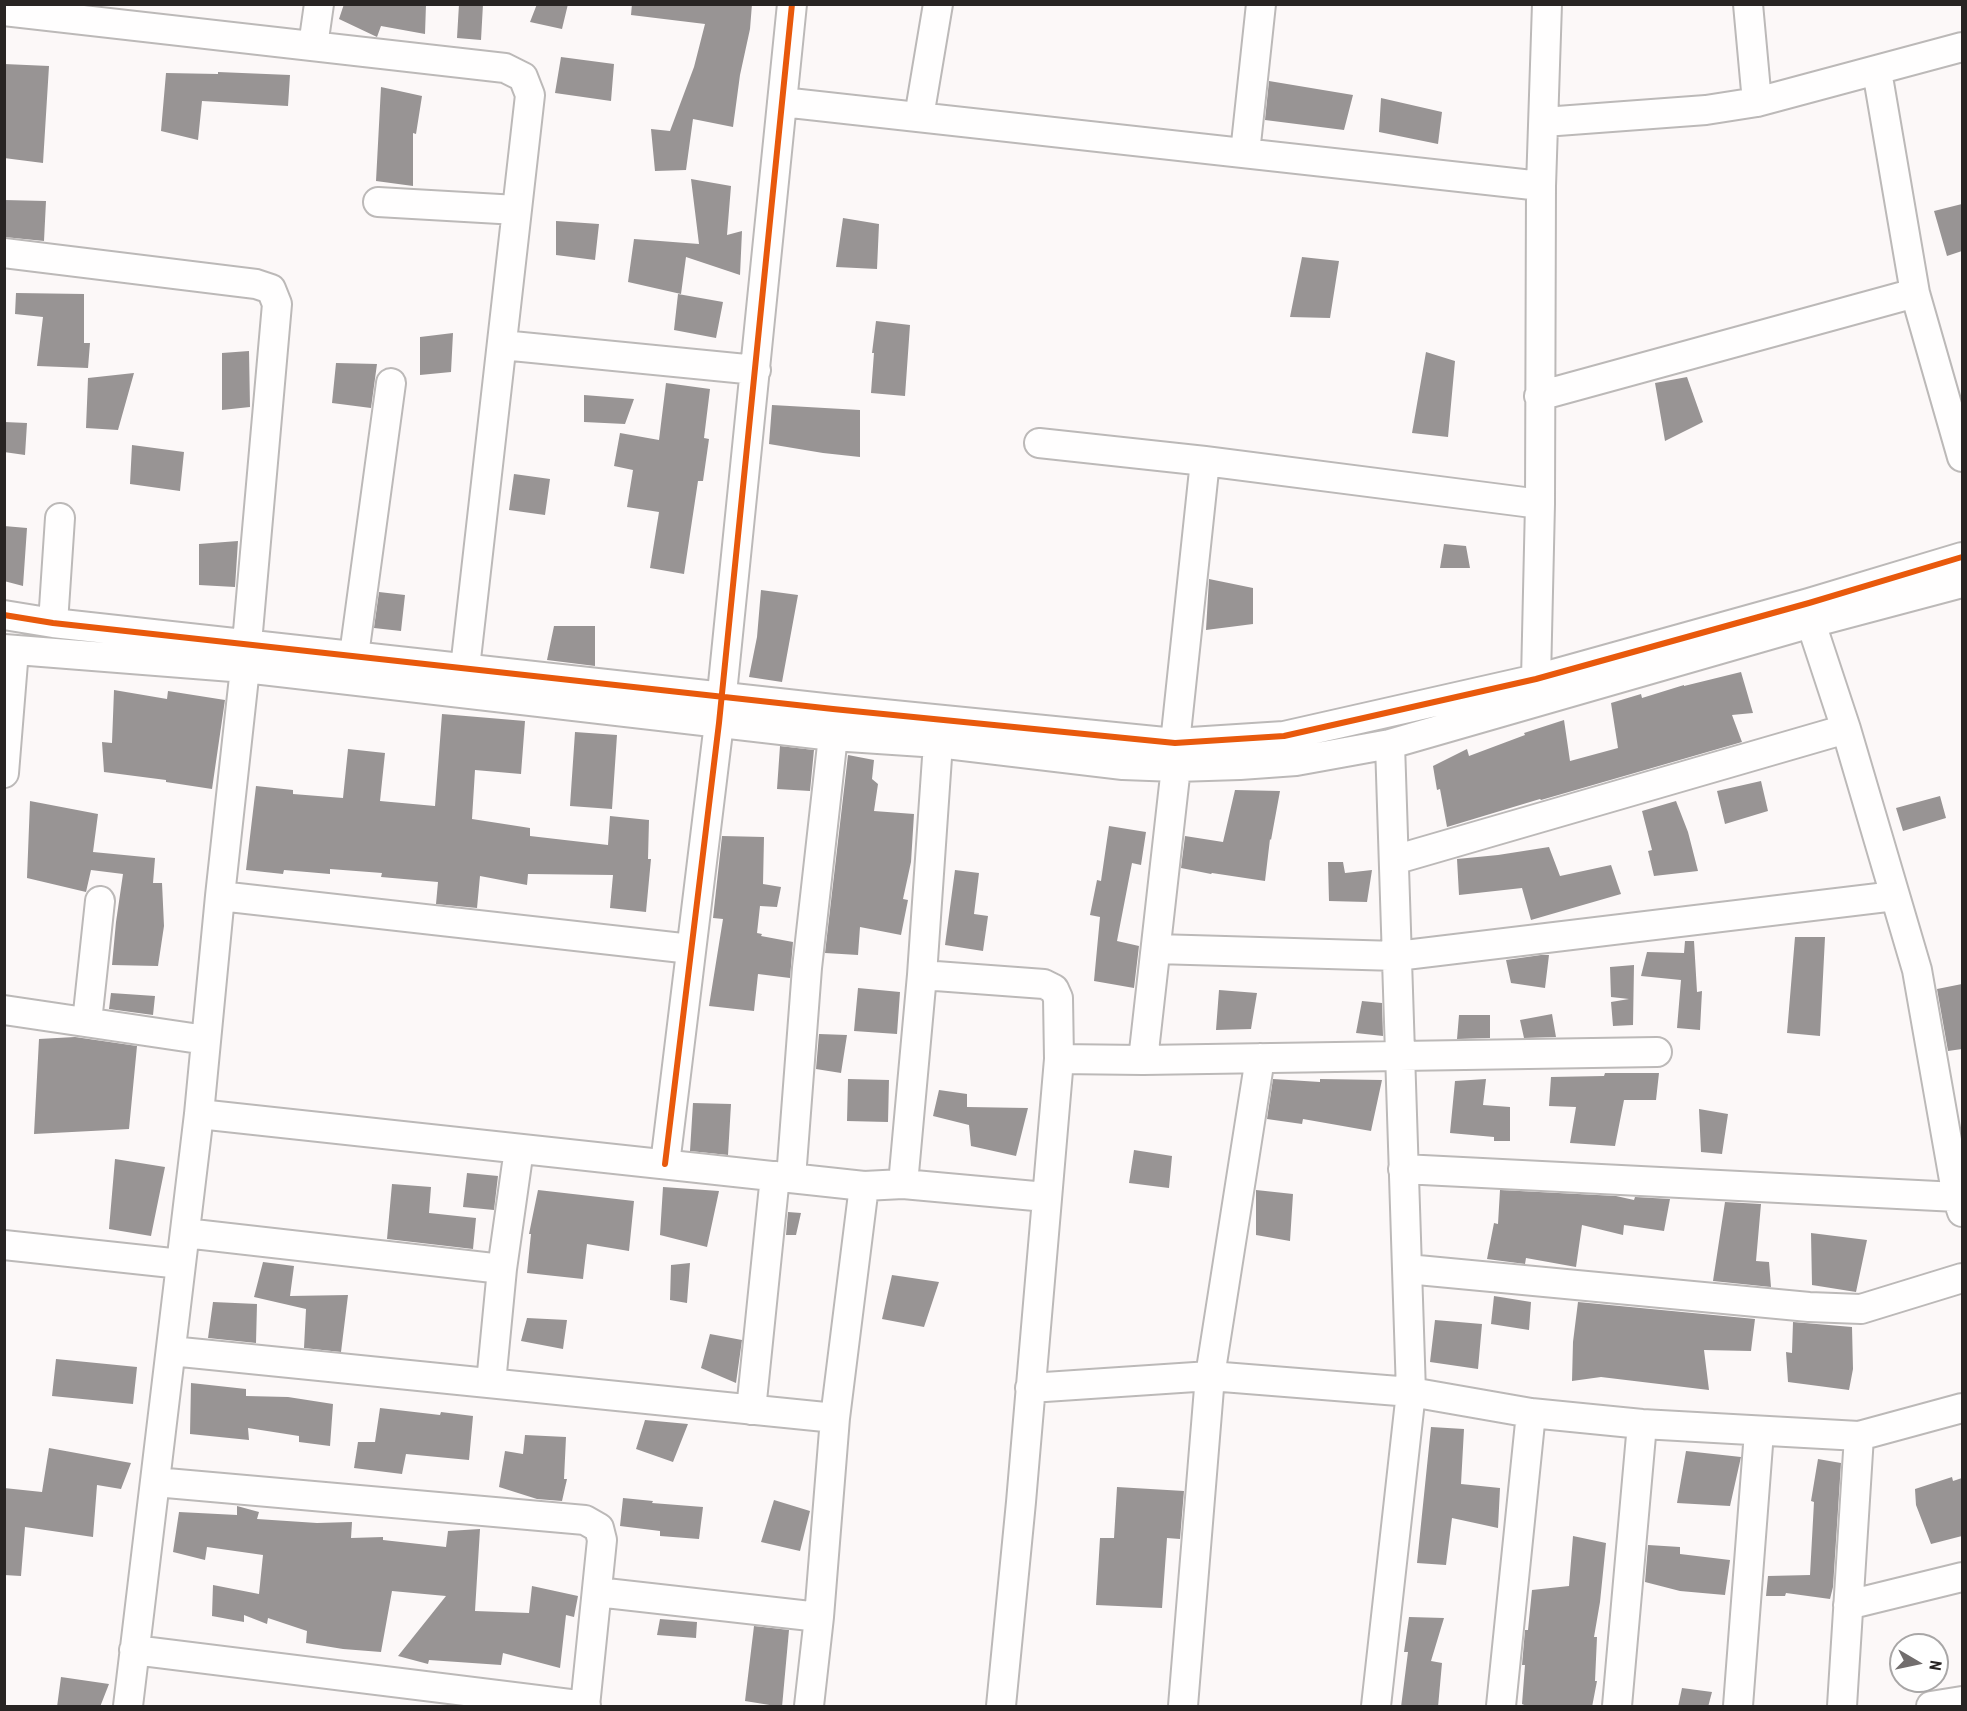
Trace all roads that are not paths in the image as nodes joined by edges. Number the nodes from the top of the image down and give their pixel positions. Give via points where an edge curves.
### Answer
1 (319, 4) edge
2 (792, 4) edge
3 (938, 4) edge
4 (1261, 4) edge
5 (1547, 4) edge
6 (1748, 4) edge
7 (4, 11) edge
8 (87, 13) edge
9 (313, 46) junction
10 (1962, 47) edge
11 (1877, 71) junction
12 (782, 102) junction
13 (1757, 102) junction
14 (919, 117) junction
15 (1544, 122) junction
16 (1245, 153) junction
17 (1541, 186) junction
18 (378, 202) dead end
19 (518, 210) junction
20 (4, 253) edge
21 (1915, 293) junction
22 (502, 345) junction
23 (756, 370) junction
24 (391, 383) dead end
25 (1539, 396) junction
26 (1040, 443) dead end
27 (1962, 456) edge
28 (1205, 461) junction
29 (1540, 504) junction
30 (60, 518) dead end
31 (1962, 557) edge
32 (1962, 582) edge
33 (4, 615) edge
34 (53, 622) junction
35 (1811, 623) junction
36 (9, 650) edge
37 (354, 655) junction
38 (246, 656) junction
39 (465, 668) junction
40 (1536, 679) junction
41 (721, 709) junction
42 (1846, 729) junction
43 (833, 736) junction
44 (938, 743) junction
45 (1390, 744) junction
46 (1175, 755) junction
47 (4, 773) edge
48 (1394, 860) junction
49 (220, 896) junction
50 (1895, 896) junction
51 (100, 901) dead end
52 (691, 949) junction
53 (1156, 949) junction
54 (1397, 956) junction
55 (922, 975) junction
56 (4, 1010) edge
57 (87, 1022) junction
58 (206, 1040) junction
59 (1657, 1052) dead end
60 (1400, 1056) junction
61 (1260, 1058) junction
62 (1059, 1059) junction
63 (1143, 1060) junction
64 (199, 1114) junction
65 (519, 1149) junction
66 (665, 1164) junction
67 (1403, 1169) junction
68 (783, 1177) junction
69 (903, 1185) junction
70 (864, 1186) junction
71 (1046, 1197) junction
72 (1960, 1204) edge
73 (185, 1233) junction
74 (4, 1245) edge
75 (181, 1264) junction
76 (502, 1269) junction
77 (1407, 1269) junction
78 (1962, 1278) edge
79 (171, 1351) junction
80 (1210, 1376) junction
81 (491, 1383) junction
82 (1030, 1388) junction
83 (1411, 1392) junction
84 (1962, 1408) edge
85 (751, 1410) junction
86 (1531, 1413) junction
87 (835, 1418) junction
88 (1642, 1424) junction
89 (1759, 1432) junction
90 (1858, 1436) junction
91 (155, 1482) junction
92 (1962, 1576) edge
93 (597, 1592) junction
94 (1848, 1605) junction
95 (819, 1617) junction
96 (134, 1650) junction
97 (586, 1706) edge
98 (128, 1707) edge
99 (809, 1707) edge
100 (1001, 1707) edge
101 (1183, 1707) edge
102 (1376, 1707) edge
103 (1501, 1707) edge
104 (1617, 1707) edge
105 (1738, 1707) edge
106 (1842, 1707) edge

1 - 9 street
2 - 12 street
3 - 14 street
4 - 16 street
5 - 15 street
6 - 13 street
7 - 8 street
8 - 9 street
9 - 19 street via 505,68 523,77 530,95
10 - 11 street
11 - 13 street
11 - 21 street
12 - 14 street
12 - 23 street
13 - 15 street via 1706,110
14 - 16 street
15 - 17 street
16 - 17 street
17 - 25 street
18 - 19 street
19 - 22 street
20 - 38 street via 271,289 277,304
21 - 25 street
21 - 27 street
22 - 23 street
22 - 39 street
23 - 41 street
24 - 37 street
25 - 29 street
26 - 28 street
28 - 29 street
28 - 46 street
29 - 40 street
30 - 34 street
31 - 40 street
32 - 35 street
33 - 34 street
34 - 38 street
35 - 42 street
35 - 45 street
36 - 38 street
36 - 47 street
37 - 38 street
37 - 39 street
38 - 41 street
38 - 49 street
39 - 41 street
40 - 46 street via 1284,736
41 - 43 street
41 - 46 street
41 - 52 street
42 - 48 street
42 - 50 street
43 - 44 street
43 - 68 street
44 - 46 street via 1123,765
44 - 55 street
45 - 46 street via 1296,761 1240,765
45 - 48 street
46 - 53 street
48 - 54 street
49 - 52 street
49 - 58 street
50 - 54 street
50 - 72 street via 1917,970
51 - 57 street
52 - 66 street
53 - 54 street
53 - 63 street
54 - 60 street
55 - 62 street via 1044,984 1054,989 1058,998
55 - 69 street
56 - 57 street
57 - 58 street
58 - 64 street
59 - 60 street
60 - 61 street
60 - 67 street
61 - 63 street
61 - 80 street
62 - 63 street
62 - 71 street
64 - 65 street
64 - 73 street
65 - 66 street
65 - 76 street
66 - 68 street
67 - 72 street
67 - 77 street
68 - 70 street
68 - 85 street
69 - 70 street
69 - 71 street
70 - 87 street
71 - 82 street
73 - 75 street
73 - 76 street
74 - 75 street
75 - 79 street
76 - 81 street
77 - 78 street via 1861,1309
77 - 83 street
79 - 81 street
79 - 91 street
80 - 82 street
80 - 83 street
80 - 101 street
81 - 85 street
82 - 100 street
83 - 86 street
83 - 102 street
84 - 90 street
85 - 87 street
86 - 88 street
86 - 103 street
87 - 95 street
88 - 89 street
88 - 104 street
89 - 90 street
89 - 105 street
90 - 94 street
91 - 93 street via 585,1520 599,1528 602,1540
91 - 96 street
92 - 94 street
93 - 95 street
93 - 97 street
94 - 106 street
95 - 99 street
96 - 97 street
96 - 98 street

